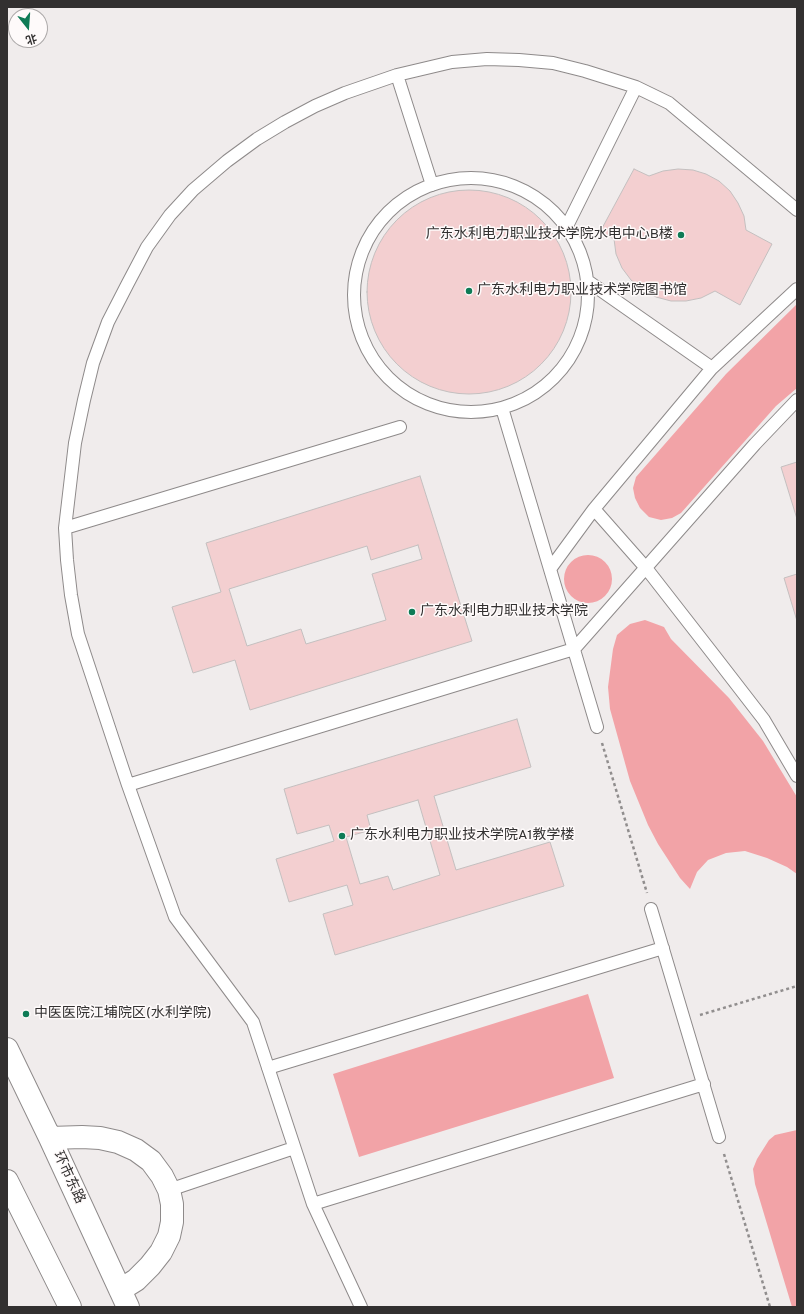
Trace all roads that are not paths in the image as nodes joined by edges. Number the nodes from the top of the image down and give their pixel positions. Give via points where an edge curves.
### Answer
1 (396, 75) junction
2 (636, 88) junction
3 (432, 185) junction
4 (797, 210) edge
5 (567, 226) junction
6 (588, 282) junction
7 (797, 289) edge
8 (712, 368) junction
9 (797, 400) edge
10 (502, 408) junction
11 (400, 427) dead end
12 (594, 509) junction
13 (65, 528) junction
14 (646, 568) junction
15 (550, 569) junction
16 (574, 649) junction
17 (597, 727) road end
18 (797, 776) edge
19 (128, 785) junction
20 (652, 909) road end
21 (663, 948) junction
22 (7, 1049) edge
23 (268, 1068) junction
24 (704, 1084) junction
25 (719, 1136) road end
26 (50, 1138) junction
27 (294, 1148) junction
28 (7, 1181) edge
29 (169, 1190) junction
30 (313, 1204) junction
31 (124, 1298) edge
32 (70, 1307) edge
33 (361, 1307) edge

1 - 2 lane via 452,62 519,60 553,63
1 - 3 lane
1 - 13 lane via 315,106 257,139 193,190 147,247 108,322 93,363 75,442
2 - 4 lane via 669,103
2 - 5 lane
3 - 5 lane via 477,178 506,183 540,200
3 - 10 lane via 394,207 375,229 364,248 357,268 354,296 356,318 362,338 384,375 419,401 461,412
5 - 6 lane via 581,253
6 - 8 lane
6 - 10 lane via 585,327 565,367 531,396
7 - 8 lane
8 - 12 lane
9 - 14 lane via 754,444
10 - 15 lane
11 - 13 lane
12 - 14 lane
12 - 15 lane
13 - 19 lane via 70,588 78,634
14 - 16 lane
14 - 18 lane via 764,720
15 - 16 lane
16 - 17 lane
16 - 19 lane
19 - 23 lane via 175,917 253,1022
20 - 21 lane
21 - 23 lane
21 - 24 lane
22 - 26 highway, 环市东路
23 - 27 lane
24 - 25 lane
24 - 30 lane
26 - 29 highway via 100,1138 118,1142 136,1150 151,1161
26 - 31 highway, 环市东路
27 - 29 lane
27 - 30 lane
28 - 32 highway
29 - 31 highway via 172,1222 169,1236 161,1252
30 - 33 lane

